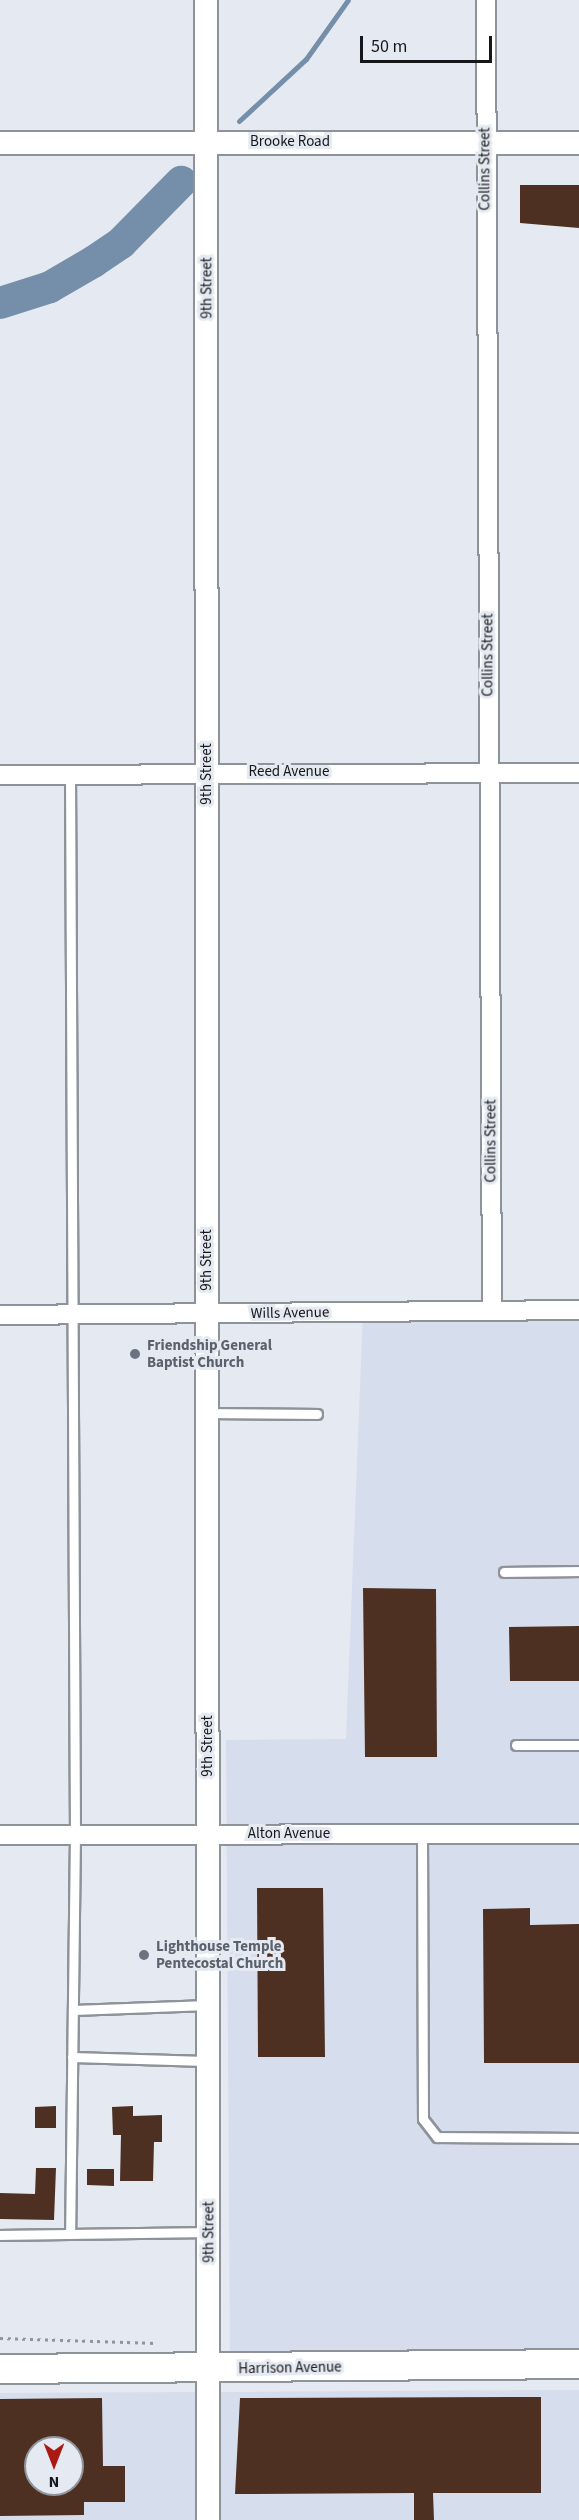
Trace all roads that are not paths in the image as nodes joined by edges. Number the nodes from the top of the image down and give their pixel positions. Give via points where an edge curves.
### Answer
1 (206, 0) edge
2 (486, 0) edge
3 (485, 141) junction
4 (206, 142) junction
5 (0, 143) edge
6 (579, 143) edge
7 (207, 772) junction
8 (579, 773) edge
9 (70, 774) junction
10 (489, 774) junction
11 (0, 776) edge
12 (492, 1310) junction
13 (579, 1310) edge
14 (207, 1313) junction
15 (0, 1315) edge
16 (72, 1315) junction
17 (208, 1413) junction
18 (317, 1414) dead end
19 (579, 1571) edge
20 (504, 1572) dead end
21 (516, 1745) dead end
22 (579, 1745) edge
23 (75, 1834) junction
24 (208, 1834) junction
25 (422, 1834) junction
26 (579, 1834) edge
27 (0, 1835) edge
28 (208, 2005) junction
29 (73, 2010) junction
30 (72, 2057) junction
31 (208, 2061) junction
32 (579, 2138) edge
33 (209, 2232) junction
34 (70, 2234) junction
35 (0, 2235) edge
36 (579, 2364) edge
37 (0, 2369) edge
38 (209, 2369) junction
39 (208, 2520) edge

1 - 4 street, 9th Street
2 - 3 street, Collins Street
3 - 4 street, Brooke Road
3 - 6 street, Brooke Road
3 - 10 street, Collins Street
4 - 5 street, Brooke Road
4 - 7 street, 9th Street
7 - 9 street, Reed Avenue
7 - 10 street, Reed Avenue
7 - 14 street, 9th Street
8 - 10 street, Reed Avenue
9 - 11 street, Reed Avenue
9 - 16 lane
10 - 12 street, Collins Street
12 - 13 street, Wills Avenue
12 - 14 street, Wills Avenue
14 - 16 street, Wills Avenue
14 - 17 street, 9th Street
15 - 16 street, Wills Avenue
16 - 23 lane
17 - 18 lane
17 - 24 street, 9th Street
19 - 20 lane
21 - 22 lane
23 - 24 street, Alton Avenue
23 - 27 street, Alton Avenue
23 - 29 lane
24 - 25 street, Alton Avenue
24 - 28 street, 9th Street
25 - 26 street, Alton Avenue
25 - 32 lane via 423,2119 438,2138
28 - 29 lane
28 - 31 street, 9th Street
29 - 30 lane
30 - 31 lane
30 - 34 lane
31 - 33 street, 9th Street
33 - 34 lane
33 - 38 street, 9th Street
34 - 35 lane
36 - 38 main road, Harrison Avenue
37 - 38 main road, Harrison Avenue
38 - 39 street, 9th Street

